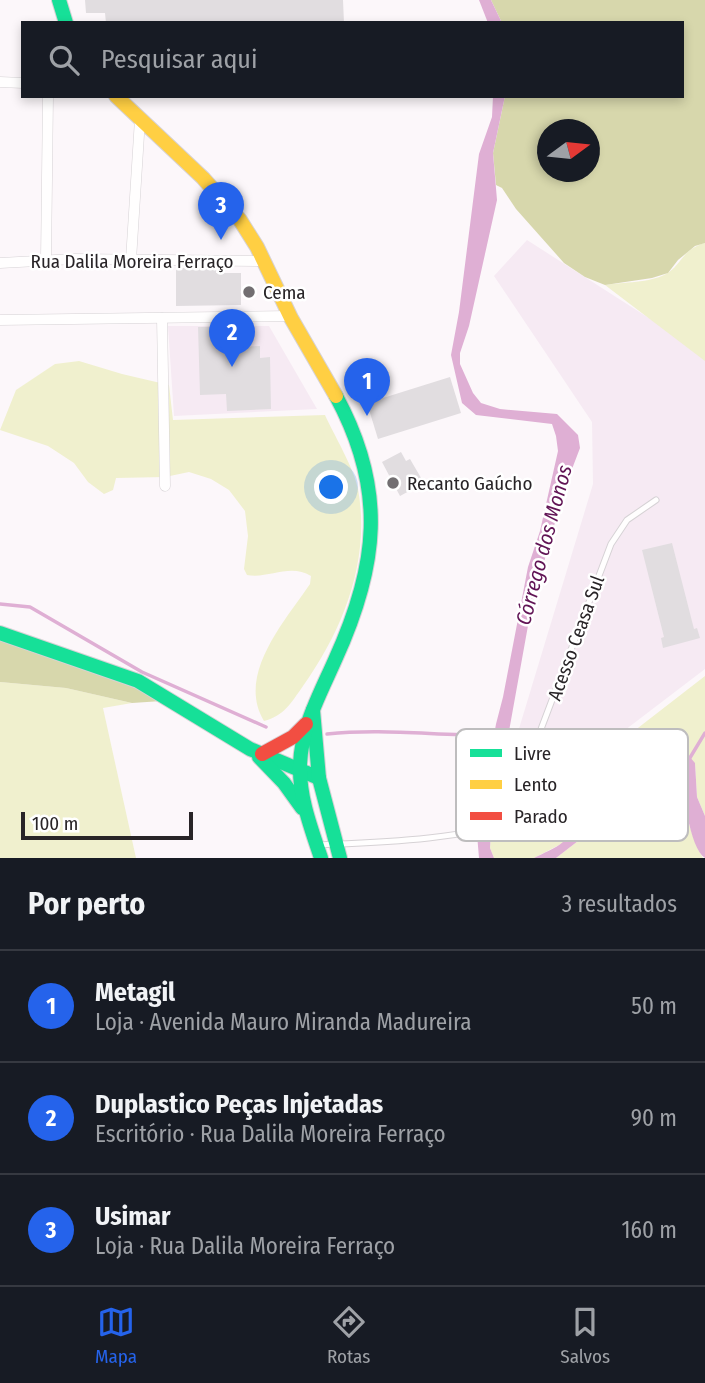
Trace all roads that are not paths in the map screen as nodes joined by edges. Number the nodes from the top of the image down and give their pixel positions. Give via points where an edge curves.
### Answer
1 (60, 0) edge
2 (65, 21) edge
3 (0, 82) edge
4 (21, 83) edge
5 (48, 98) edge
6 (118, 98) edge
7 (140, 120) junction
8 (131, 260) junction
9 (46, 261) junction
10 (264, 261) junction
11 (0, 263) edge
12 (290, 316) junction
13 (162, 318) junction
14 (0, 320) edge
15 (164, 486) dead end
16 (656, 500) dead end
17 (0, 633) edge
18 (313, 709) junction
19 (307, 723) junction
20 (542, 729) edge
21 (256, 751) junction
22 (300, 771) junction
23 (319, 778) junction
24 (308, 818) junction
25 (456, 833) edge
26 (338, 851) edge
27 (319, 852) edge

1 - 2 main road
3 - 4 street
5 - 9 street
6 - 7 main road
7 - 8 street
7 - 10 main road via 231,208
8 - 9 street, Rua Dalila Moreira Ferraço
8 - 10 street, Rua Dalila Moreira Ferraço
9 - 11 street, Rua Dalila Moreira Ferraço
10 - 12 main road
12 - 13 street
12 - 18 main road via 352,429 371,512 372,550 363,590
13 - 14 street
13 - 15 street
16 - 20 lane, Acesso Ceasa Sul via 627,520 611,544
17 - 21 main road via 138,681
18 - 19 main road
18 - 23 main road
19 - 21 main road via 293,737
19 - 22 main road
21 - 22 main road
21 - 24 main road
22 - 23 main road
22 - 24 main road
23 - 26 main road
24 - 27 main road
25 - 26 lane, Acesso Ceasa Sul
26 - 27 lane

